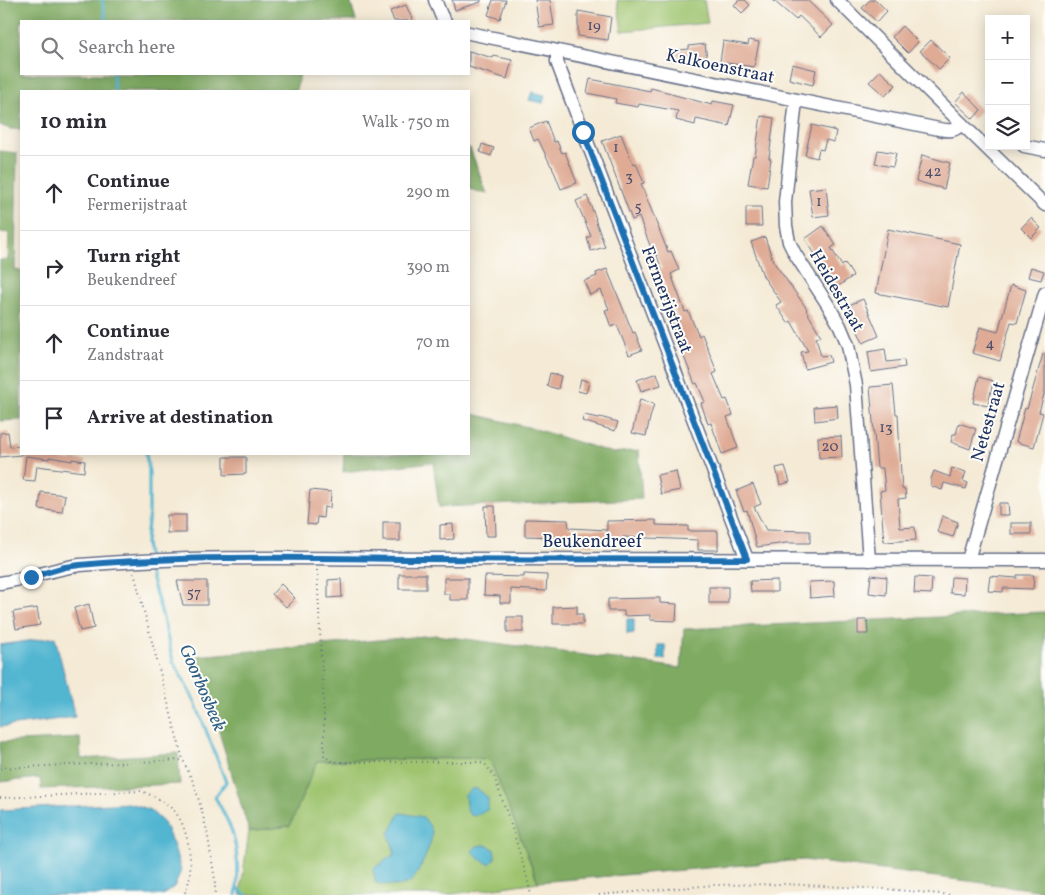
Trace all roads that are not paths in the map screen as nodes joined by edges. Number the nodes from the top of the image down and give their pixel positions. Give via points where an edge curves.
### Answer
1 (435, 0) edge
2 (837, 0) edge
3 (444, 20) edge
4 (470, 33) edge
5 (557, 51) junction
6 (796, 100) junction
7 (962, 124) junction
8 (985, 144) edge
9 (1030, 147) edge
10 (992, 150) edge
11 (1045, 150) edge
12 (1045, 205) edge
13 (1045, 293) edge
14 (747, 559) junction
15 (869, 560) junction
16 (968, 560) junction
17 (1045, 560) edge
18 (0, 583) edge

1 - 3 street
2 - 7 street
4 - 5 street, Kalkoenstraat
5 - 6 street, Kalkoenstraat
5 - 14 street, Fermerijstraat via 557,62 583,132
6 - 7 street, Kalkoenstraat via 939,130 957,129
6 - 15 street, Heidestraat via 785,202 786,226 795,254 828,305 848,345 856,385
7 - 8 street
9 - 11 street
10 - 12 street
13 - 16 street, Netestraat
14 - 15 street, Beukendreef
14 - 18 street, Beukendreef via 155,560 65,567
15 - 16 street, Beukendreef
16 - 17 street, Beukendreef

